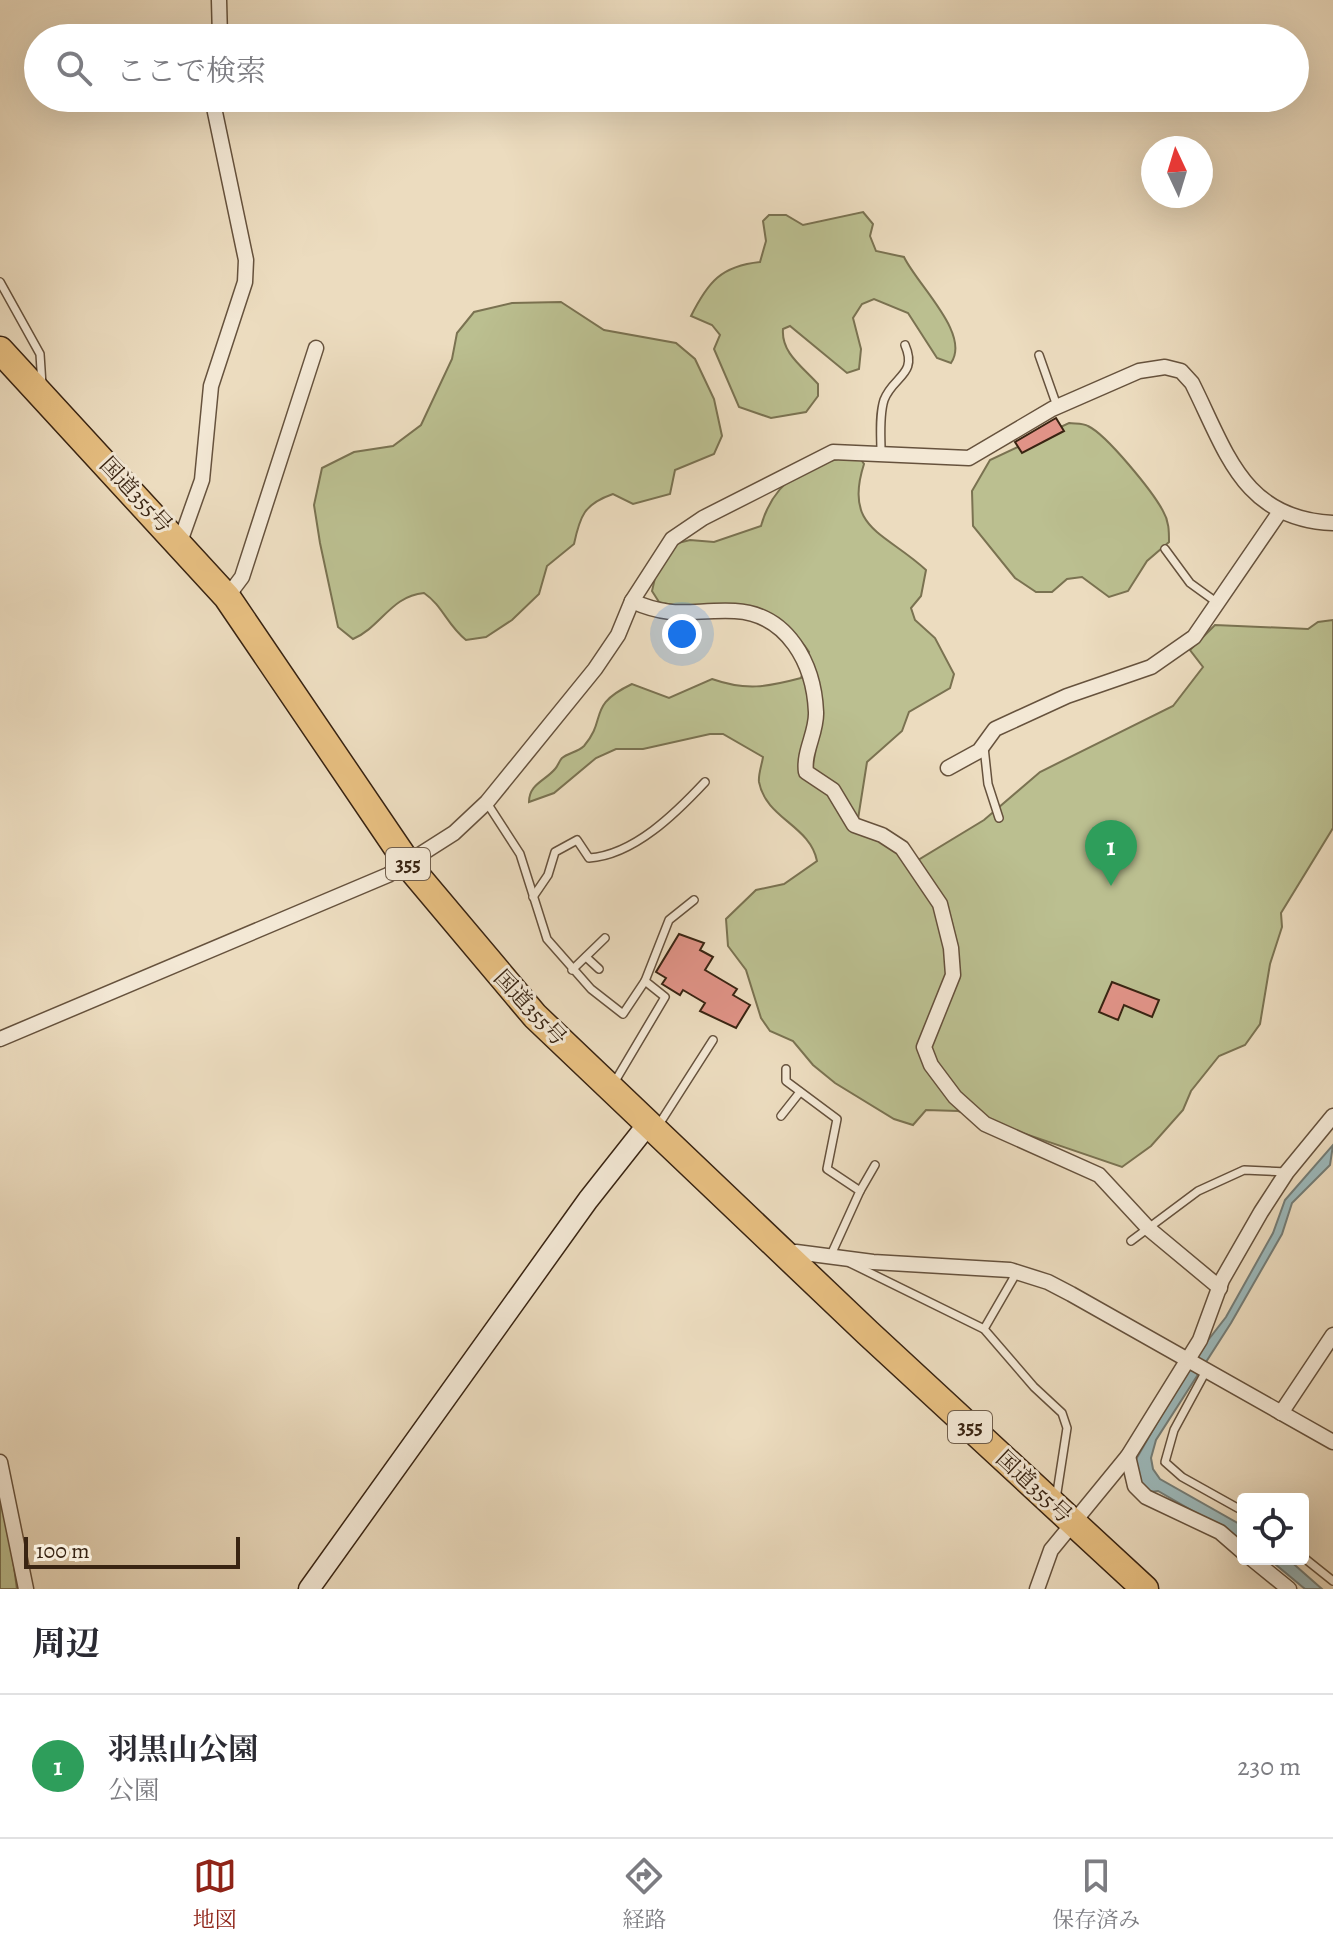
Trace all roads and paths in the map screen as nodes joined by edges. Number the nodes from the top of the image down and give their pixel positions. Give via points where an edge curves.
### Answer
1 (219, 0) edge
2 (220, 24) edge
3 (215, 112) edge
4 (0, 282) edge
5 (905, 345) dead end
6 (316, 348) dead end
7 (0, 350) edge
8 (1039, 355) dead end
9 (43, 395) junction
10 (1058, 407) junction
11 (881, 452) junction
12 (1279, 513) junction
13 (1333, 523) edge
14 (180, 542) junction
15 (1165, 549) dead end
16 (227, 597) junction
17 (632, 601) junction
18 (1219, 604) junction
19 (984, 745) junction
20 (948, 768) dead end
21 (705, 782) dead end
22 (487, 802) junction
23 (999, 818) dead end
24 (408, 863) junction
25 (533, 897) junction
26 (694, 900) dead end
27 (605, 938) dead end
28 (586, 957) junction
29 (599, 969) dead end
30 (572, 970) junction
31 (645, 981) junction
32 (0, 1039) edge
33 (713, 1040) dead end
34 (786, 1069) dead end
35 (611, 1089) junction
36 (800, 1092) junction
37 (781, 1116) dead end
38 (1333, 1116) edge
39 (651, 1128) junction
40 (875, 1165) dead end
41 (1287, 1172) junction
42 (860, 1191) junction
43 (1149, 1229) junction
44 (1131, 1241) dead end
45 (786, 1254) junction
46 (837, 1258) junction
47 (1017, 1272) junction
48 (1220, 1288) junction
49 (984, 1329) junction
50 (1333, 1335) edge
51 (1195, 1366) junction
52 (1281, 1413) junction
53 (1333, 1442) edge
54 (1128, 1456) junction
55 (0, 1462) edge
56 (1237, 1508) edge
57 (1064, 1515) junction
58 (1237, 1547) edge
59 (1309, 1562) edge
60 (1259, 1565) edge
61 (1333, 1581) edge
62 (26, 1589) edge
63 (309, 1589) edge
64 (1037, 1589) edge
65 (1145, 1589) edge
66 (1289, 1589) edge

1 - 2 street
3 - 14 street via 246,260 245,282 211,386 202,480
4 - 9 lane via 40,354
5 - 11 lane via 909,367 884,400
6 - 16 street via 242,577
7 - 9 highway, 国道355号 / 355
8 - 10 lane
9 - 14 highway, 国道355号 / 355
10 - 11 street via 969,458
10 - 12 street via 1139,371 1181,371 1241,478
11 - 17 street via 833,452 703,518 672,539
12 - 13 street
12 - 18 street
14 - 16 highway, 国道355号 / 355
15 - 18 lane via 1190,583
16 - 24 highway, 国道355号 / 355
17 - 22 street via 595,669
17 - 43 street via 679,614 740,611 791,637 804,658 816,708 806,772 833,790 854,825 902,848 940,904 953,975 925,1039 931,1065 985,1124 1099,1175
18 - 19 street via 1194,637 1151,667 1067,696 995,729
19 - 20 street
19 - 23 lane
21 - 25 lane via 667,823 612,852 589,858 577,840 555,852
22 - 24 street via 454,833
22 - 25 lane via 520,854
24 - 32 street
24 - 35 highway, 国道355号 / 355 via 476,951
25 - 30 lane via 547,939
26 - 31 lane via 669,920
27 - 28 lane
28 - 29 lane
28 - 30 lane
30 - 31 lane via 623,1014
31 - 35 lane via 665,997
33 - 39 lane
34 - 36 lane via 786,1081
35 - 39 highway, 国道355号 / 355
36 - 37 lane
36 - 42 lane via 837,1119 827,1169
38 - 41 street
39 - 45 highway, 国道355号 / 355
39 - 63 street via 588,1200
40 - 42 lane
41 - 43 lane via 1244,1170 1198,1191
41 - 48 street
42 - 46 lane
43 - 44 lane
43 - 48 street
45 - 46 street
45 - 57 highway, 国道355号 / 355
46 - 47 street
46 - 49 lane
47 - 49 lane
47 - 51 street via 1048,1282
48 - 51 street
49 - 57 lane via 1062,1413 1067,1428
50 - 52 street
51 - 52 street
51 - 54 street
51 - 56 lane via 1165,1462
52 - 53 street
54 - 57 street
54 - 58 street via 1135,1486 1146,1497 1220,1532
55 - 62 street
57 - 64 street
57 - 65 highway, 国道355号 / 355
59 - 61 lane
60 - 66 street

